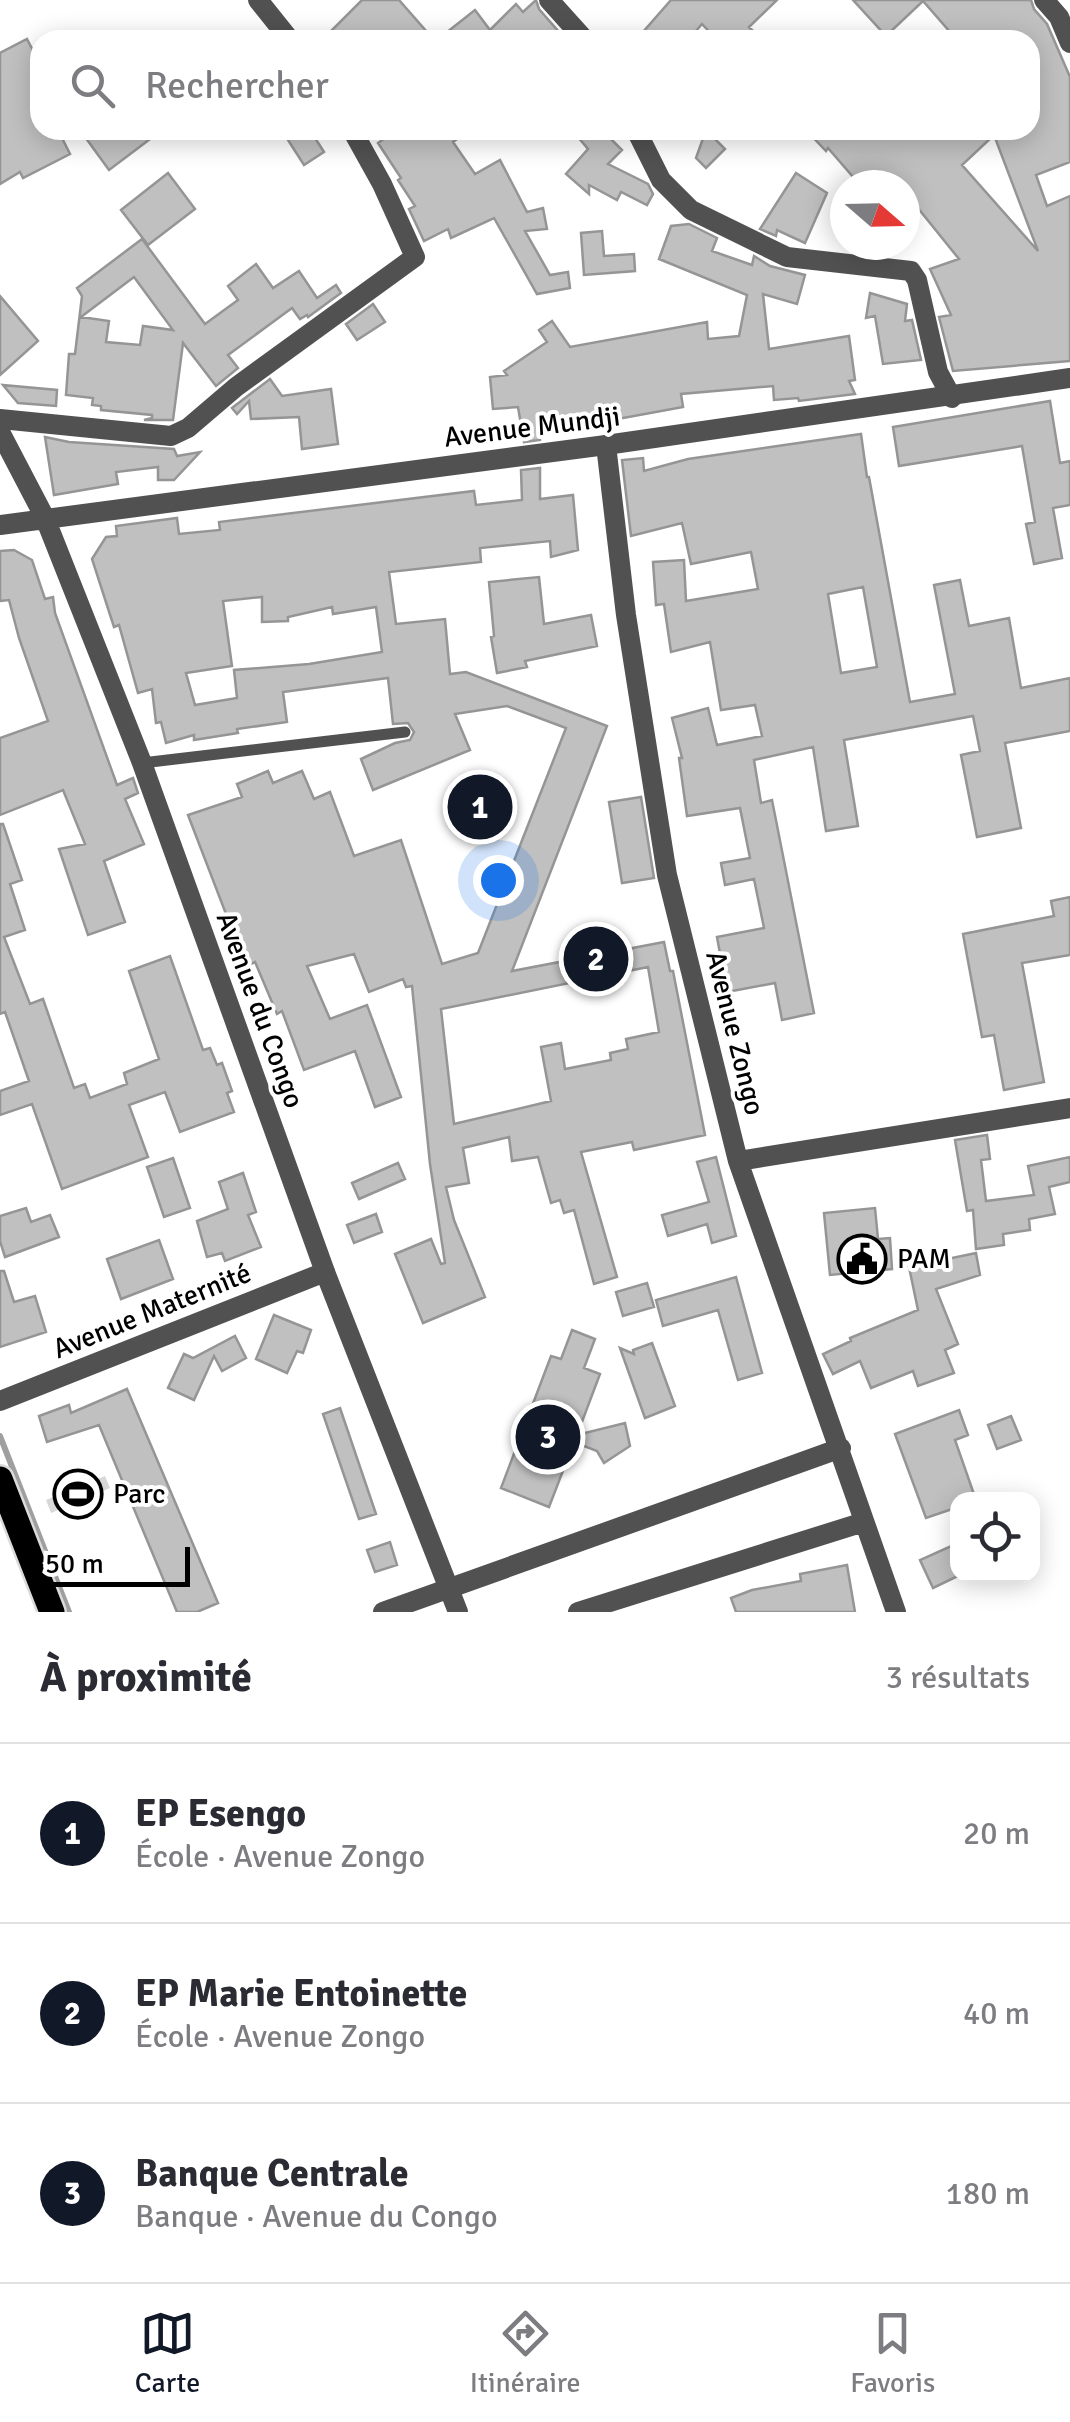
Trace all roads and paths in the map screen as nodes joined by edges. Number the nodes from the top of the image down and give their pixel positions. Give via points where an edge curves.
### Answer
1 (258, 0) edge
2 (549, 0) edge
3 (1044, 0) edge
4 (282, 30) edge
5 (577, 30) edge
6 (1070, 42) edge
7 (358, 140) edge
8 (641, 140) edge
9 (1070, 378) edge
10 (952, 398) junction
11 (0, 418) edge
12 (0, 432) edge
13 (606, 445) junction
14 (45, 518) junction
15 (0, 524) edge
16 (405, 732) dead end
17 (142, 763) junction
18 (1070, 1108) edge
19 (738, 1161) junction
20 (325, 1272) junction
21 (0, 1400) edge
22 (841, 1448) junction
23 (0, 1479) edge
24 (864, 1522) junction
25 (449, 1587) junction
26 (52, 1612) edge
27 (383, 1612) edge
28 (458, 1612) edge
29 (578, 1612) edge
30 (896, 1612) edge

1 - 4 street
2 - 5 street
3 - 6 street
7 - 11 street via 415,258 171,436
8 - 10 street via 662,180 691,210 787,257 911,271 938,372
9 - 10 street, Avenue Mundji
10 - 13 street, Avenue Mundji
12 - 14 street, Avenue du Congo
13 - 14 street, Avenue Mundji
13 - 19 street, Avenue Zongo via 667,875
14 - 15 street, Avenue Mundji
14 - 17 street, Avenue du Congo
16 - 17 lane
17 - 20 street, Avenue du Congo
18 - 19 street
19 - 22 street, Avenue Zongo
20 - 21 street, Avenue Maternité
20 - 25 street, Avenue du Congo
22 - 24 street, Avenue Zongo
22 - 25 street
23 - 26 main road
24 - 29 street
24 - 30 street, Avenue Zongo
25 - 27 street
25 - 28 street, Avenue du Congo

